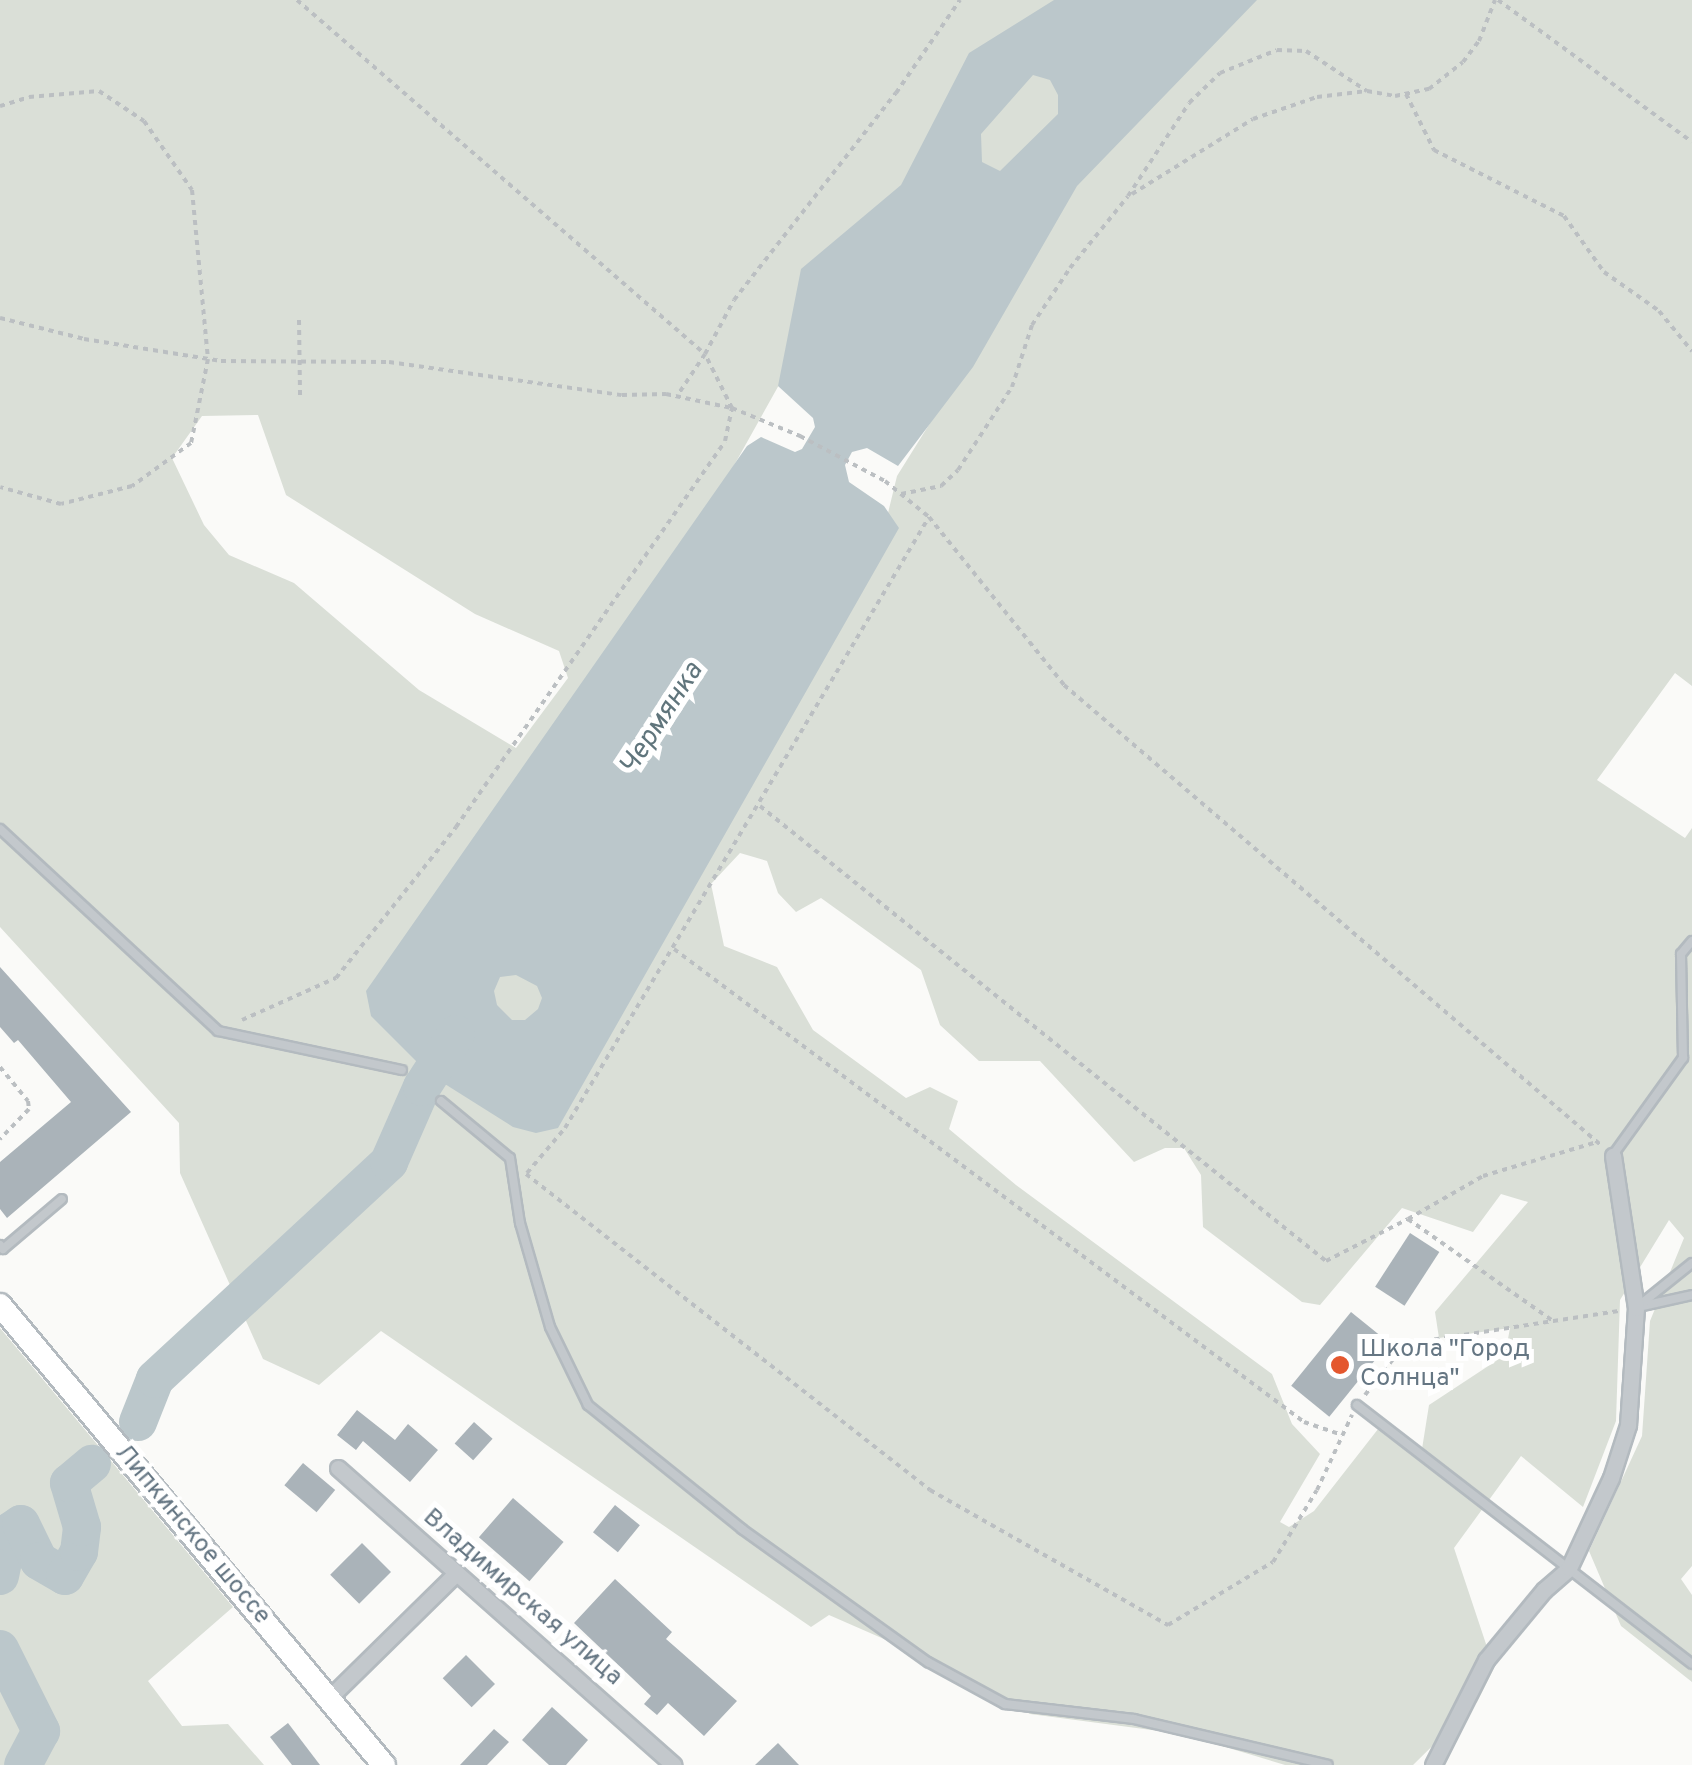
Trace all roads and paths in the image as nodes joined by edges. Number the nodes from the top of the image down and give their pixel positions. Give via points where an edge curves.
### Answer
1 (297, 0) edge
2 (960, 0) edge
3 (1497, 0) edge
4 (1367, 90) junction
5 (1406, 94) junction
6 (0, 106) edge
7 (1692, 142) edge
8 (1128, 196) junction
9 (0, 318) edge
10 (299, 320) dead end
11 (1692, 351) edge
12 (705, 354) junction
13 (208, 359) junction
14 (300, 361) junction
15 (300, 396) dead end
16 (677, 396) junction
17 (732, 408) junction
18 (0, 487) edge
19 (901, 494) junction
20 (930, 517) junction
21 (760, 806) junction
22 (0, 829) edge
23 (1692, 941) edge
24 (674, 949) junction
25 (218, 1031) junction
26 (0, 1067) edge
27 (402, 1070) dead end
28 (441, 1101) dead end
29 (0, 1139) edge
30 (1597, 1142) junction
31 (1613, 1156) junction
32 (510, 1158) junction
33 (526, 1174) junction
34 (62, 1199) dead end
35 (1408, 1220) junction
36 (1, 1248) edge
37 (1692, 1263) edge
38 (1692, 1296) edge
39 (0, 1305) edge
40 (1636, 1308) junction
41 (1553, 1321) junction
42 (1356, 1405) junction
43 (1342, 1435) junction
44 (338, 1468) dead end
45 (1569, 1568) junction
46 (456, 1573) junction
47 (1692, 1664) edge
48 (328, 1698) junction
49 (1431, 1764) edge
50 (384, 1765) edge
51 (674, 1765) edge
52 (1328, 1765) edge

1 - 12 path
2 - 12 path via 734,300
3 - 5 path via 1463,62 1429,88
3 - 7 path
4 - 5 path
4 - 8 path via 1318,97 1253,119
4 - 8 path via 1306,51 1278,50 1246,60 1220,73 1189,103
5 - 11 path via 1434,150 1564,216 1604,272 1660,312
6 - 13 path via 98,91 144,121 192,190
8 - 19 path via 1032,325 1012,387 958,470 941,486
9 - 13 path
10 - 14 path
12 - 16 path
12 - 17 path
13 - 14 path
13 - 18 path via 191,443 132,486 61,504
14 - 15 path
14 - 16 path via 389,362 622,395
16 - 17 path
17 - 19 path via 800,436
17 - 25 path via 725,441 703,474 456,827 336,978
19 - 20 path
20 - 21 path
20 - 30 path via 1064,685
21 - 24 path
21 - 35 path via 1326,1261
22 - 25 lane
23 - 31 lane via 1681,954 1682,1058
24 - 33 path via 564,1128
24 - 43 path via 1304,1422
25 - 27 lane
26 - 29 path via 29,1110
28 - 32 lane
30 - 31 path
30 - 35 path via 1483,1176
31 - 40 street
32 - 33 path
32 - 52 lane via 520,1222 550,1327 588,1405 742,1529 928,1662 1004,1704 1134,1718
33 - 43 path via 930,1490 1168,1625 1273,1562
34 - 36 lane
35 - 41 path
37 - 40 lane
38 - 40 lane
39 - 48 street, Липкинское шоссе
40 - 41 path
40 - 45 street via 1628,1425
41 - 42 path via 1405,1344
42 - 43 path
42 - 45 lane
44 - 46 street, Владимирская улица
45 - 47 lane
45 - 49 street via 1486,1660
46 - 48 street
46 - 51 street, Владимирская улица
48 - 50 street, Липкинское шоссе

